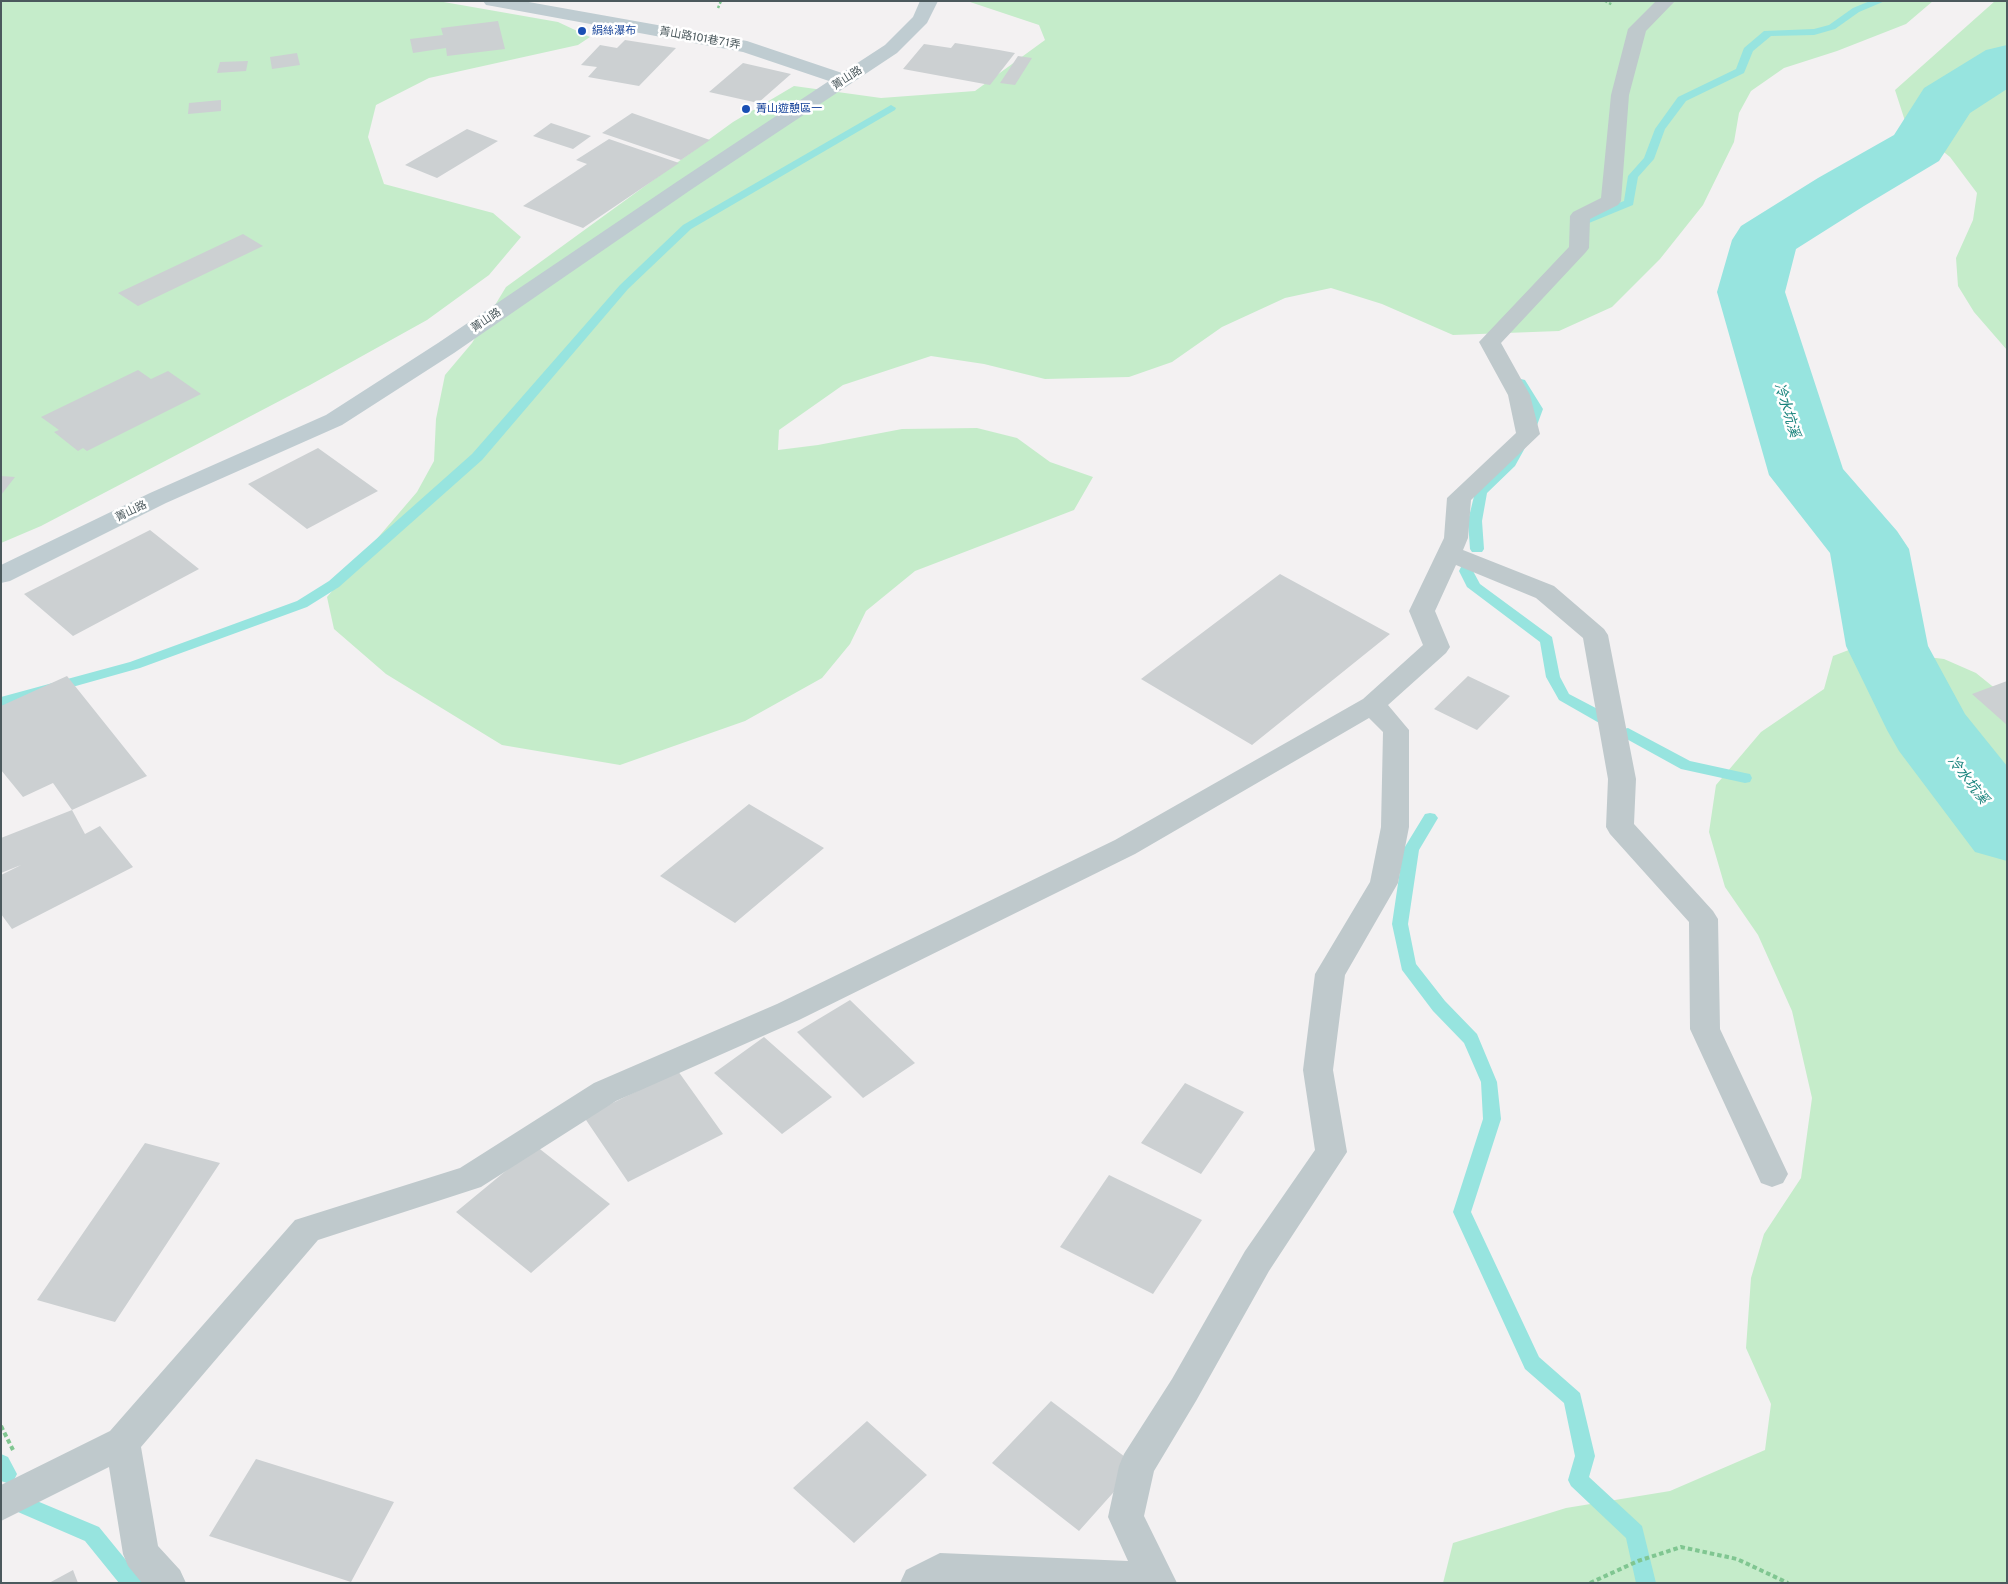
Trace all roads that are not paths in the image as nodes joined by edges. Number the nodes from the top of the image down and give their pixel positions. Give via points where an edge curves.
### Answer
1 (492, 1) edge
2 (930, 1) edge
3 (1666, 1) edge
4 (844, 80) junction
5 (1449, 553) junction
6 (1, 575) edge
7 (1372, 705) junction
8 (1772, 1174) dead end
9 (123, 1442) junction
10 (1, 1504) edge
11 (167, 1583) edge
12 (919, 1583) edge
13 (1141, 1583) edge
14 (1158, 1583) edge

1 - 4 street, 菁山路101巷71弄 via 747,47
2 - 4 street, 菁山路 via 921,19 891,49
3 - 5 street via 1637,29 1620,95 1611,201 1580,216 1578,248 1490,342 1519,395 1528,434 1459,498 1456,538
4 - 6 street, 菁山路 via 334,420 158,498
5 - 7 street via 1422,611 1437,646
5 - 8 street via 1545,592 1595,634 1622,779 1620,827 1703,919 1705,1029
7 - 9 street via 1125,846 788,1012 605,1092 470,1178 308,1230
7 - 14 street via 1396,730 1395,827 1384,883 1330,974 1318,1070 1331,1152 1258,1261 1137,1466 1126,1517
9 - 10 street
9 - 11 street via 141,1554
12 - 13 street via 940,1571 1129,1579

